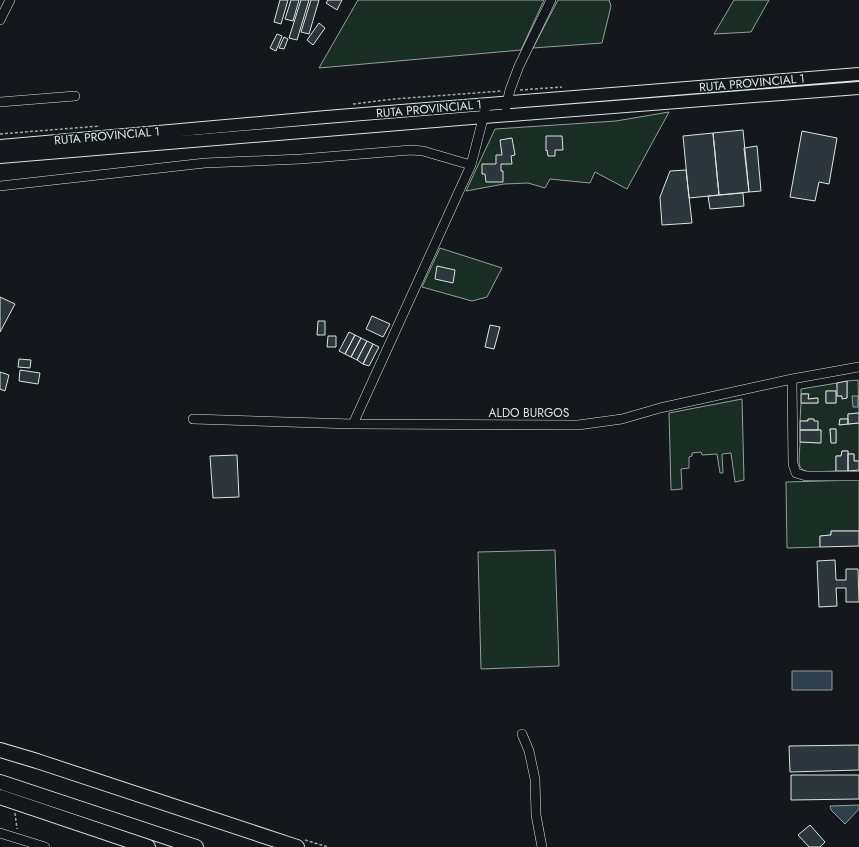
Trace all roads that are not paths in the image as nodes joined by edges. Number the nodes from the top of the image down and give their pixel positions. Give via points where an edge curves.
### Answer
1 (10, 0) edge
2 (551, 0) edge
3 (0, 20) edge
4 (859, 74) edge
5 (859, 88) edge
6 (75, 96) dead end
7 (0, 102) edge
8 (506, 103) junction
9 (485, 111) junction
10 (504, 116) junction
11 (0, 146) edge
12 (0, 157) edge
13 (471, 165) junction
14 (0, 186) edge
15 (859, 367) edge
16 (792, 379) junction
17 (193, 419) dead end
18 (353, 424) junction
19 (859, 476) edge
20 (522, 734) dead end
21 (0, 750) edge
22 (0, 782) edge
23 (6, 800) edge
24 (0, 833) edge
25 (45, 847) edge
26 (148, 847) edge
27 (196, 847) edge
28 (297, 847) edge
29 (542, 847) edge

1 - 3 street
2 - 8 street via 519,66
4 - 8 main road, RUTA PROVINCIAL 1
5 - 10 main road, RUTA PROVINCIAL 1
6 - 7 street
8 - 9 main road, RUTA PROVINCIAL 1
8 - 10 street
9 - 10 main road, RUTA PROVINCIAL 1
9 - 11 main road, RUTA PROVINCIAL 1 via 326,117
9 - 12 main road, RUTA PROVINCIAL 1
9 - 13 street
13 - 14 street via 411,150 301,159 205,163
13 - 18 street
15 - 16 street, ALDO BURGOS
16 - 18 street, ALDO BURGOS via 660,408 622,419 578,425
16 - 19 street via 793,464 796,473 806,476
17 - 18 street, ALDO BURGOS
20 - 29 street via 529,751 535,779 536,815
21 - 28 highway
22 - 27 highway
23 - 26 highway
24 - 25 street

